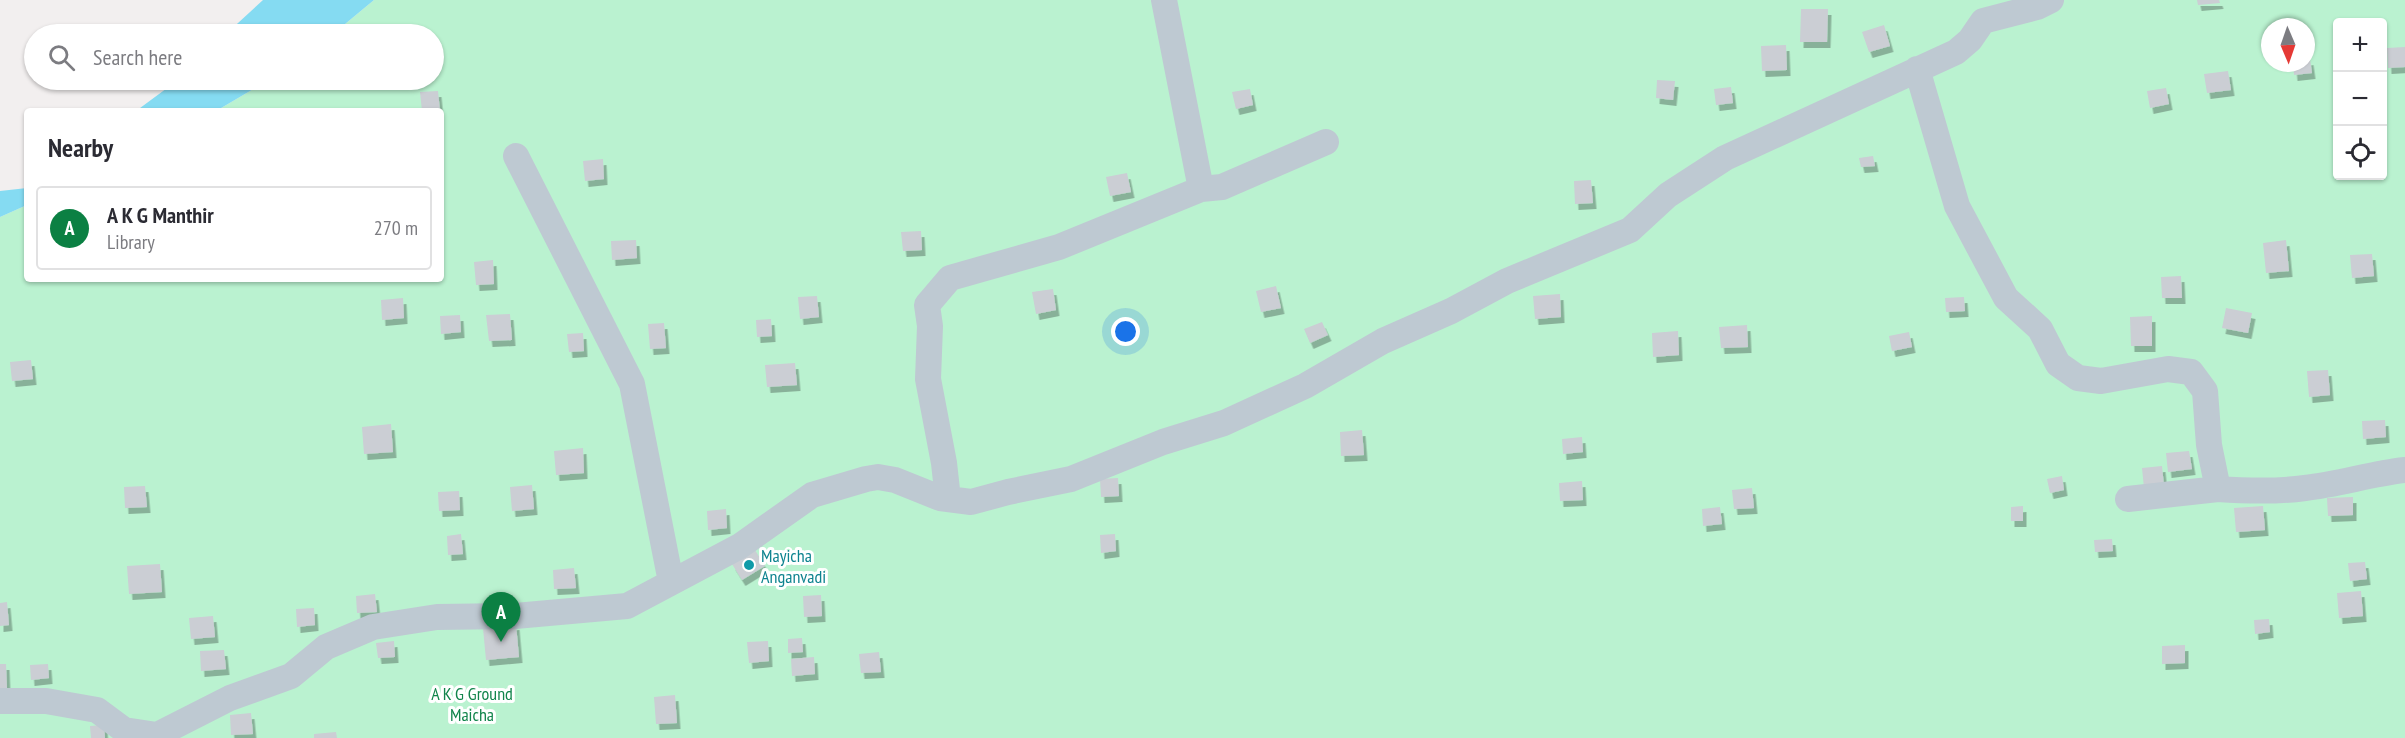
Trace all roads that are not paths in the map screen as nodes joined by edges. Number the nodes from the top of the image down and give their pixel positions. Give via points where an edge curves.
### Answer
1 (1164, 0) edge
2 (2051, 0) edge
3 (1979, 10) edge
4 (1917, 69) junction
5 (1326, 142) dead end
6 (516, 156) dead end
7 (1201, 189) junction
8 (2405, 470) edge
9 (2218, 489) junction
10 (948, 499) junction
11 (2128, 499) dead end
12 (671, 582) junction
13 (0, 702) edge

1 - 7 street
2 - 3 street via 2037,7
3 - 4 street via 1965,46
4 - 9 street via 1957,206 2006,298 2040,329 2058,364 2078,378 2101,381 2168,369 2191,372 2205,391 2209,445
4 - 10 street via 1725,159 1668,195 1630,230 1507,281 1383,341 1305,386 1234,418 1071,479 971,502
5 - 7 street via 1222,187
6 - 12 street via 632,384
7 - 10 street via 1059,247 950,278 940,288 927,305 928,379
8 - 9 street via 2306,488
9 - 11 street
10 - 12 street via 878,477 812,495 740,546
12 - 13 street via 627,606 515,616 438,617 373,627 326,647 291,676 230,698 157,735 124,730 97,710 46,701

